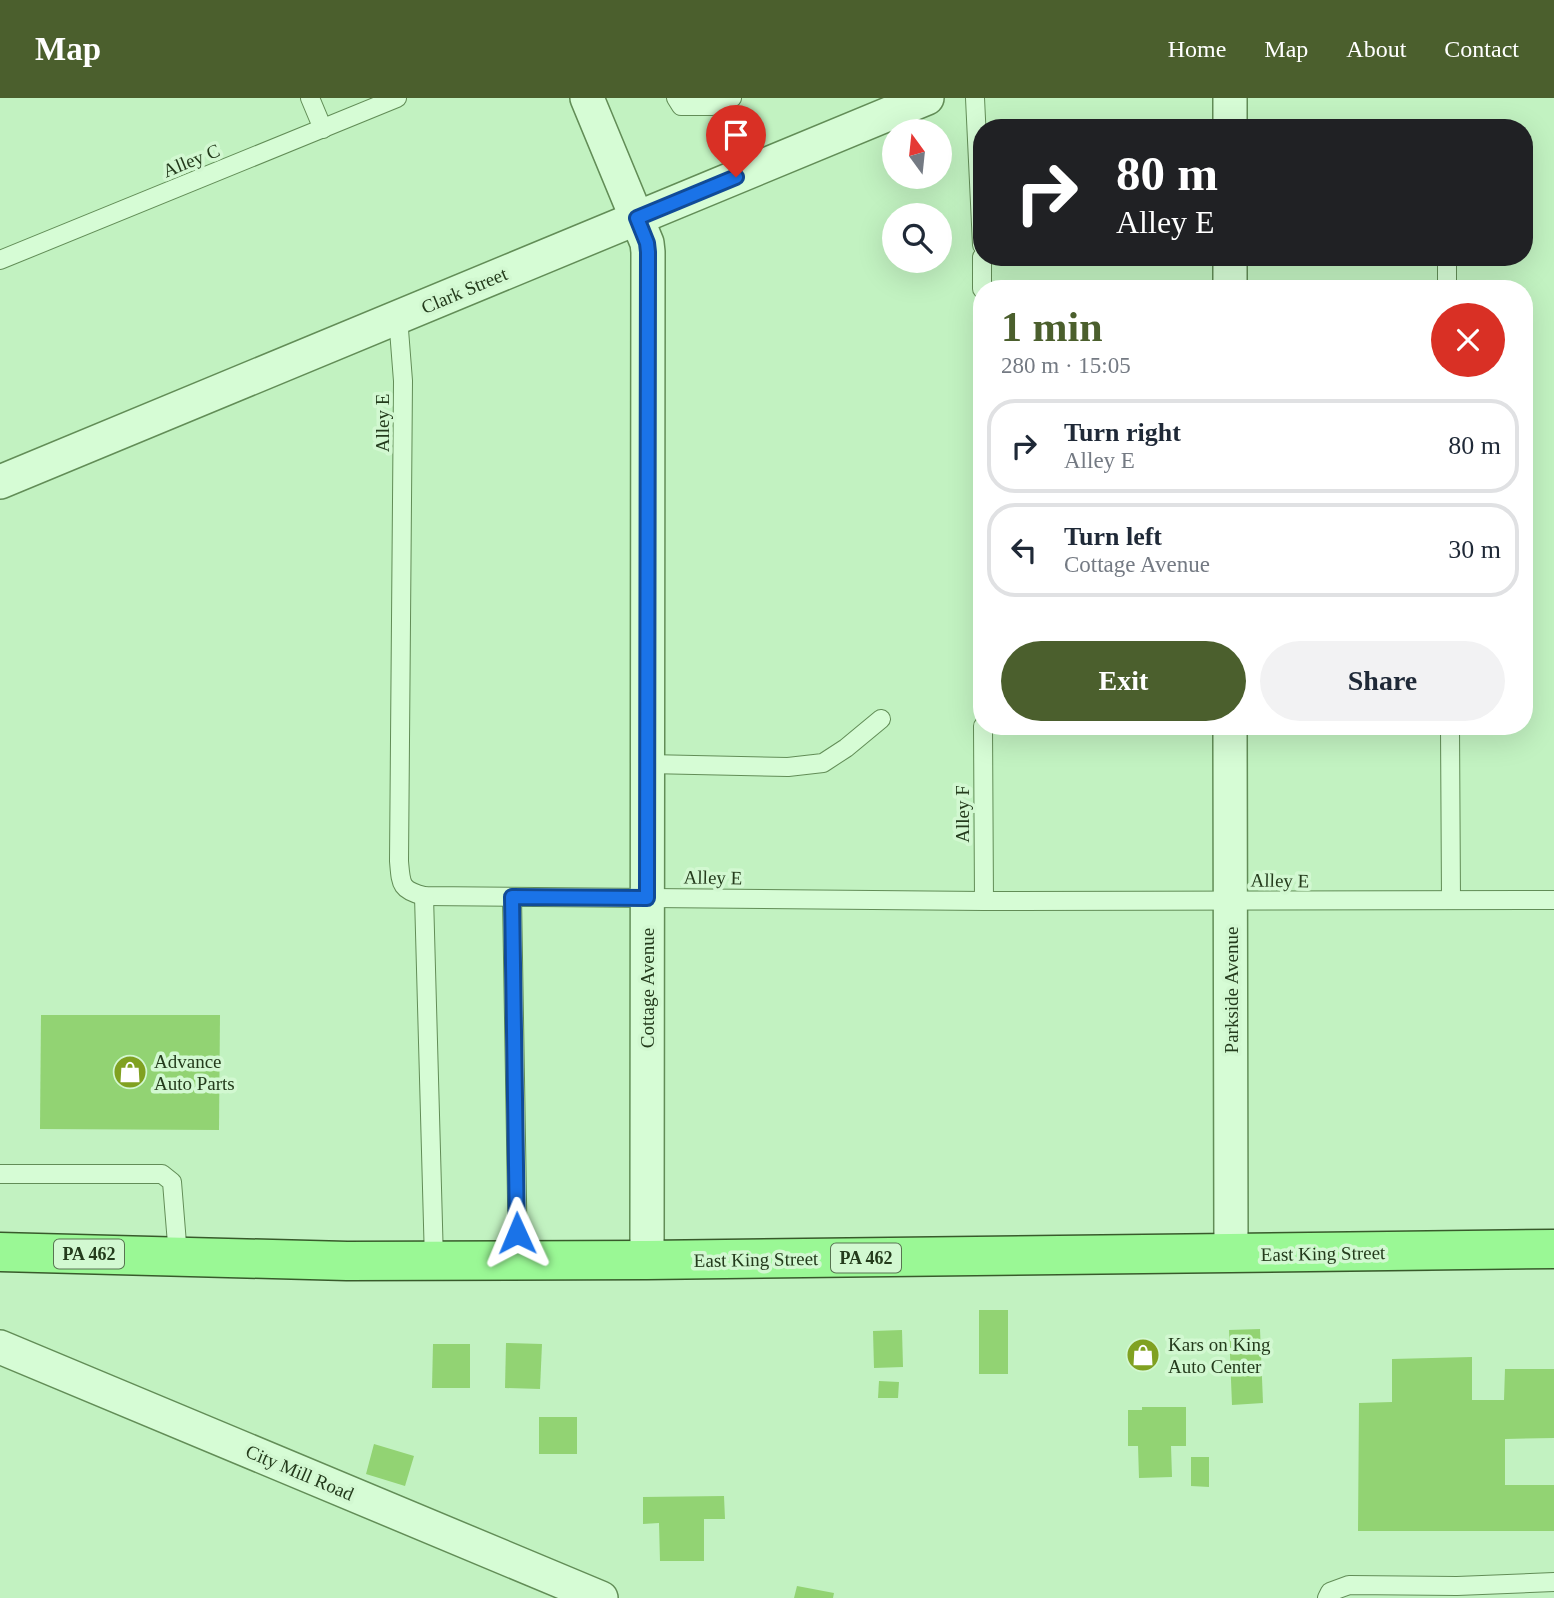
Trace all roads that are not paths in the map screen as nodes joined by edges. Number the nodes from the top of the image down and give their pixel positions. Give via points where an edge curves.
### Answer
1 (310, 98) edge
2 (397, 98) edge
3 (587, 98) edge
4 (676, 98) edge
5 (733, 98) edge
6 (927, 98) edge
7 (975, 98) edge
8 (1230, 98) edge
9 (976, 119) edge
10 (1230, 119) edge
11 (323, 128) junction
12 (637, 218) junction
13 (0, 260) edge
14 (398, 317) junction
15 (0, 482) edge
16 (881, 719) dead end
17 (983, 735) edge
18 (1230, 735) edge
19 (1450, 735) edge
20 (648, 764) junction
21 (424, 896) junction
22 (512, 897) junction
23 (647, 898) junction
24 (1231, 900) junction
25 (1554, 900) edge
26 (984, 901) junction
27 (1451, 901) junction
28 (0, 1174) edge
29 (1554, 1250) edge
30 (0, 1252) edge
31 (1231, 1255) junction
32 (178, 1256) junction
33 (647, 1260) junction
34 (434, 1261) junction
35 (517, 1261) junction
36 (0, 1347) edge
37 (1554, 1583) edge
38 (1457, 1592) edge
39 (601, 1598) edge
40 (1327, 1598) edge

1 - 11 lane
2 - 11 lane, Alley C
3 - 12 street, Cottage Avenue
4 - 5 lane via 681,106 712,106
6 - 12 street, Clark Street
7 - 9 lane
8 - 10 street
11 - 13 lane, Alley C
12 - 14 street, Clark Street
12 - 20 street, Cottage Avenue via 648,252
14 - 15 street, Clark Street
14 - 21 lane, Alley E via 403,381 399,862 401,884
16 - 20 lane via 823,762 788,767
17 - 26 lane, Alley F
18 - 24 street, Parkside Avenue
19 - 27 lane
20 - 23 street, Cottage Avenue
21 - 22 lane, Alley E
21 - 34 lane
22 - 23 lane, Alley E
22 - 35 lane
23 - 26 lane, Alley E
23 - 33 street, Cottage Avenue
24 - 26 lane, Alley E
24 - 27 lane, Alley E
24 - 31 street, Parkside Avenue
25 - 27 lane, Alley E
28 - 32 lane via 162,1174 172,1182
29 - 31 main road, East King Street / PA 462
30 - 32 main road, East King Street / PA 462
31 - 33 main road, East King Street / PA 462
32 - 34 main road, East King Street / PA 462
33 - 35 main road, East King Street / PA 462
34 - 35 main road, East King Street / PA 462
36 - 39 street, City Mill Road
37 - 38 lane
38 - 40 lane via 1349,1585 1330,1592

